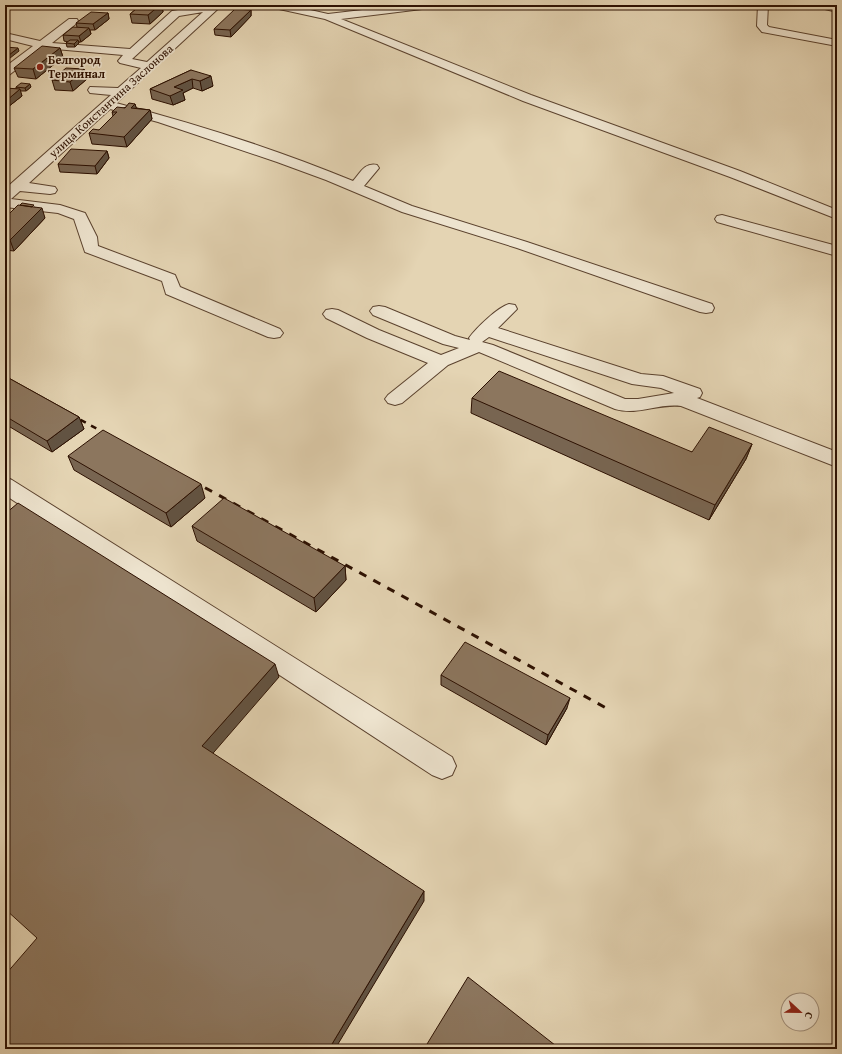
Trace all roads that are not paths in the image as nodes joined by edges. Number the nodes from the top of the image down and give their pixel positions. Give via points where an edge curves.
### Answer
1 (430, 5) edge
2 (763, 5) edge
3 (821, 5) edge
4 (216, 6) edge
5 (278, 6) edge
6 (837, 9) edge
7 (328, 17) junction
8 (73, 21) dead end
9 (300, 21) dead end
10 (5, 36) edge
11 (5, 43) edge
12 (837, 43) edge
13 (38, 44) junction
14 (133, 53) junction
15 (149, 66) junction
16 (5, 74) edge
17 (94, 90) dead end
18 (121, 92) junction
19 (107, 104) junction
20 (54, 153) junction
21 (70, 154) edge
22 (372, 168) dead end
23 (17, 186) junction
24 (355, 187) junction
25 (50, 190) dead end
26 (5, 197) edge
27 (5, 202) edge
28 (837, 215) edge
29 (722, 219) dead end
30 (837, 251) edge
31 (706, 308) dead end
32 (509, 309) dead end
33 (379, 311) dead end
34 (332, 314) dead end
35 (274, 333) dead end
36 (479, 339) junction
37 (442, 361) junction
38 (395, 398) dead end
39 (837, 451) edge
40 (837, 460) edge
41 (5, 485) edge
42 (442, 766) dead end

1 - 7 street
2 - 12 street via 762,26 766,30
3 - 6 street
4 - 14 street via 176,13
4 - 15 street, улица Константина Заслонова
5 - 7 street
5 - 9 street via 276,10
7 - 28 street via 527,98 735,174
8 - 13 street
10 - 13 street
11 - 13 street
13 - 14 street
13 - 16 street
14 - 15 street via 124,61
15 - 18 street, улица Константина Заслонова
17 - 18 street
18 - 19 street, улица Константина Заслонова
19 - 20 street, улица Константина Заслонова
19 - 24 street via 162,119 308,168
20 - 21 street
20 - 23 street, улица Константина Заслонова
22 - 24 street
23 - 25 street
23 - 26 street, улица Константина Заслонова
24 - 31 street via 406,209 522,245
27 - 35 street via 60,209 80,216 91,249 170,278 172,290
29 - 30 street
32 - 36 street
33 - 36 street via 449,340
34 - 37 street via 373,334
36 - 37 street
36 - 39 street via 639,380 663,382
36 - 40 street via 487,349 622,405 637,406 667,398 684,400
37 - 38 street
41 - 42 street

